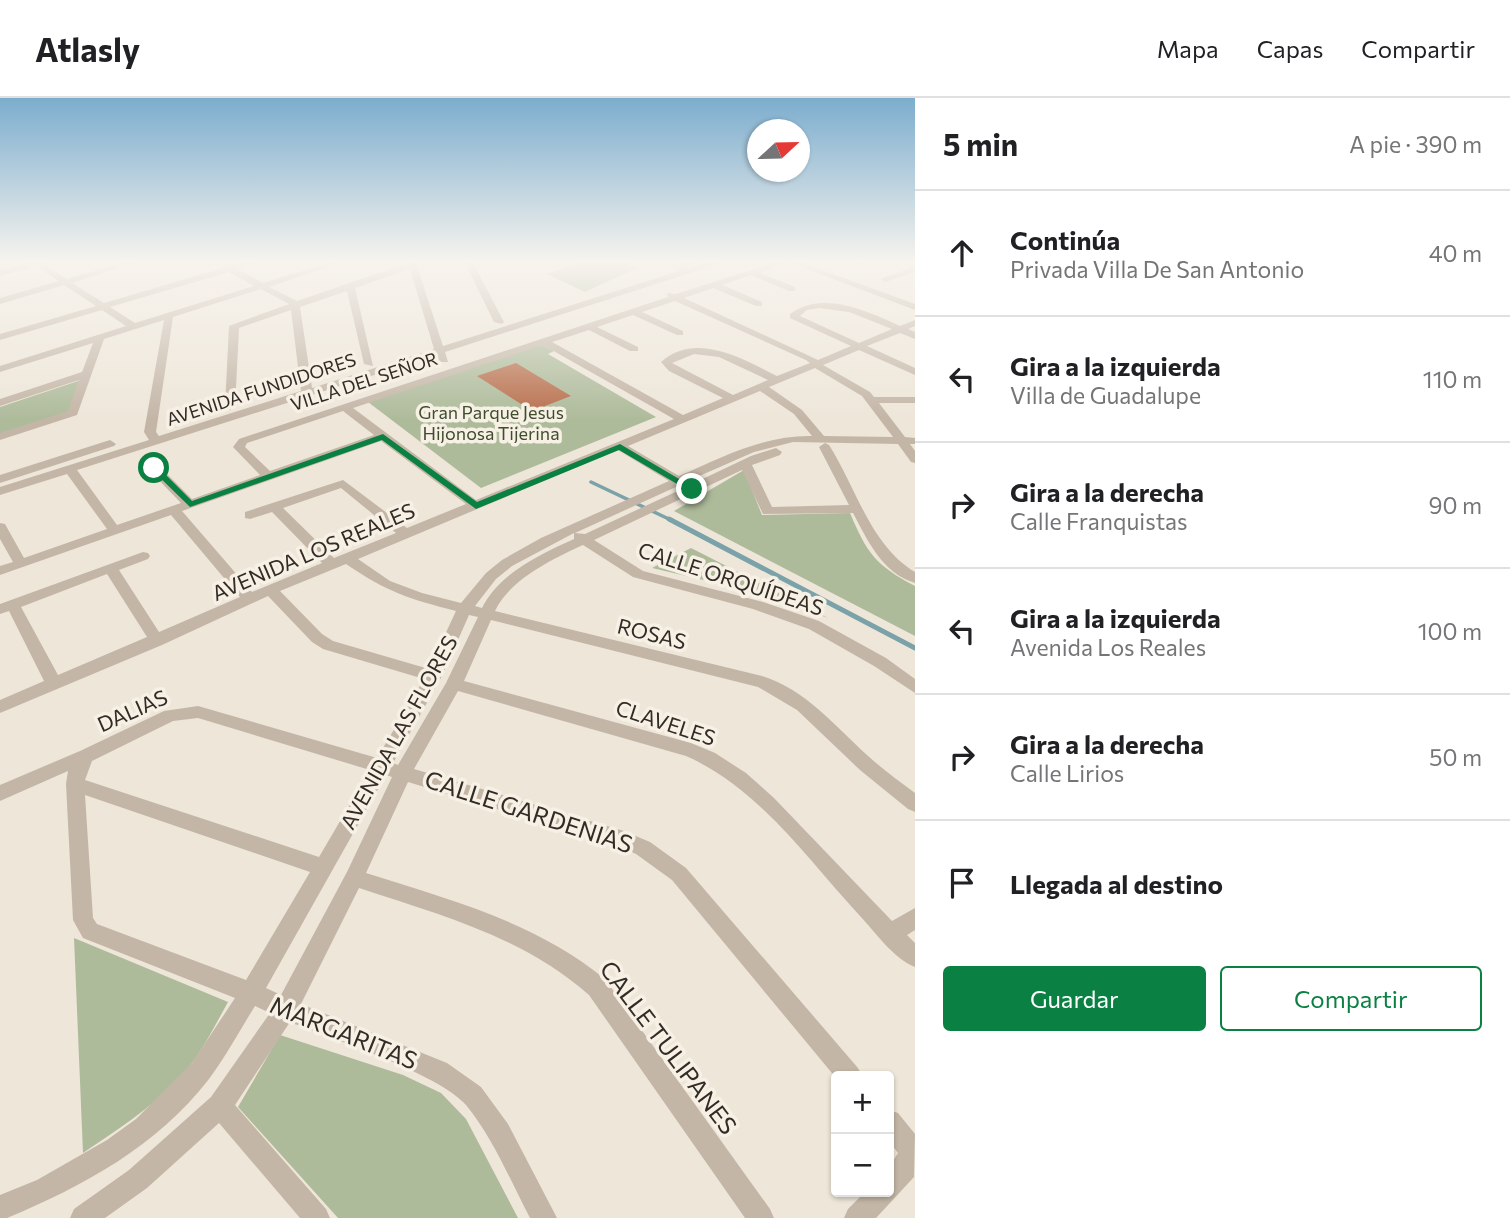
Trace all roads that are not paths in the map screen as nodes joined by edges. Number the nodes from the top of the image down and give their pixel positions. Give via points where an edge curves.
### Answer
1 (73, 315) edge
2 (117, 315) edge
3 (264, 315) edge
4 (296, 315) edge
5 (357, 315) edge
6 (428, 315) edge
7 (496, 315) edge
8 (521, 315) edge
9 (532, 315) edge
10 (620, 315) edge
11 (642, 315) edge
12 (711, 315) edge
13 (794, 315) edge
14 (863, 315) edge
15 (169, 316) joint
16 (499, 322) junction
17 (915, 323) edge
18 (589, 326) junction
19 (134, 327) junction
20 (899, 330) junction
21 (680, 333) dead end
22 (915, 336) edge
23 (0, 337) edge
24 (100, 337) junction
25 (543, 341) junction
26 (438, 346) junction
27 (859, 346) junction
28 (634, 349) dead end
29 (369, 364) junction
30 (817, 364) junction
31 (0, 369) edge
32 (449, 372) junction
33 (915, 372) edge
34 (88, 374) junction
35 (777, 380) junction
36 (761, 387) junction
37 (305, 388) junction
38 (733, 399) junction
39 (872, 400) junction
40 (915, 400) edge
41 (0, 403) edge
42 (230, 407) junction
43 (344, 407) junction
44 (682, 419) junction
45 (153, 436) junction
46 (383, 436) junction
47 (0, 437) edge
48 (822, 443) junction
49 (620, 446) junction
50 (911, 447) edge
51 (745, 464) junction
52 (154, 468) dead end
53 (70, 469) junction
54 (269, 477) junction
55 (0, 479) edge
56 (685, 485) junction
57 (0, 491) edge
58 (190, 505) junction
59 (274, 506) junction
60 (476, 506) junction
61 (857, 509) junction
62 (174, 510) junction
63 (250, 515) dead end
64 (0, 527) edge
65 (115, 531) junction
66 (407, 535) junction
67 (577, 535) junction
68 (143, 556) dead end
69 (349, 559) junction
70 (20, 564) junction
71 (332, 566) junction
72 (111, 569) junction
73 (0, 571) edge
74 (915, 578) edge
75 (270, 590) junction
76 (250, 600) junction
77 (6, 607) edge
78 (465, 608) junction
79 (485, 614) junction
80 (156, 641) junction
81 (434, 677) junction
82 (54, 684) junction
83 (454, 684) junction
84 (915, 687) edge
85 (0, 707) edge
86 (198, 712) joint
87 (86, 756) junction
88 (381, 764) junction
89 (404, 771) junction
90 (75, 784) junction
91 (0, 793) edge
92 (915, 804) edge
93 (322, 867) junction
94 (354, 878) junction
95 (915, 918) edge
96 (890, 934) junction
97 (915, 957) edge
98 (251, 993) junction
99 (286, 1009) junction
100 (846, 1071) edge
101 (220, 1105) junction
102 (894, 1128) edge
103 (912, 1157) edge
104 (894, 1180) edge
105 (878, 1197) edge
106 (0, 1208) edge
107 (83, 1218) edge
108 (317, 1218) edge
109 (544, 1218) edge
110 (761, 1218) edge
111 (858, 1218) edge

1 - 23 street
2 - 19 street
3 - 42 street via 234,326
4 - 37 street
5 - 29 street
6 - 26 street
7 - 16 street
8 - 16 street, AVENIDA FUNDIDORES
9 - 26 street, AVENIDA FUNDIDORES
10 - 18 street, VILLA DEL SEÑOR
11 - 21 street
12 - 30 street
13 - 27 street
14 - 20 street
15 - 19 street
15 - 45 street
16 - 26 street, AVENIDA FUNDIDORES
17 - 20 street, AVENIDA LOS REALES
18 - 25 street, VILLA DEL SEÑOR
18 - 28 street
19 - 24 street
20 - 22 street
20 - 27 street, AVENIDA LOS REALES
24 - 31 street
24 - 34 street
25 - 32 street, VILLA DEL SEÑOR
25 - 44 street
26 - 29 street, AVENIDA FUNDIDORES
26 - 32 street
26 - 37 street, AVENIDA FUNDIDORES
27 - 30 street, AVENIDA LOS REALES
27 - 33 street
29 - 37 street, AVENIDA FUNDIDORES
30 - 35 street, AVENIDA LOS REALES
30 - 39 street
32 - 43 street, VILLA DEL SEÑOR
34 - 41 street
34 - 47 street via 71,415
35 - 36 street, AVENIDA LOS REALES
35 - 38 street via 713,350 695,350 667,364
36 - 38 street, AVENIDA LOS REALES
36 - 48 street via 798,412
37 - 42 street, AVENIDA FUNDIDORES
37 - 45 street, AVENIDA FUNDIDORES
38 - 44 street, AVENIDA LOS REALES
39 - 40 street
39 - 50 street
42 - 45 street, AVENIDA FUNDIDORES
43 - 46 street
43 - 54 street, VILLA DEL SEÑOR via 239,444 242,453
44 - 49 street, AVENIDA LOS REALES
45 - 53 street, AVENIDA FUNDIDORES
45 - 55 street, AVENIDA FUNDIDORES
46 - 54 street
46 - 60 street
48 - 50 street, AVENIDA LAS FLORES
48 - 51 street, AVENIDA LAS FLORES via 783,450
48 - 56 street, AVENIDA LAS FLORES via 793,439 750,449
48 - 61 street
49 - 56 street
49 - 60 street, AVENIDA LOS REALES
51 - 56 street, AVENIDA LAS FLORES
51 - 61 street via 768,511
52 - 58 street
53 - 57 street, AVENIDA FUNDIDORES
53 - 65 street
54 - 58 street
56 - 67 street, AVENIDA LAS FLORES
58 - 62 street
59 - 63 street
59 - 66 street via 340,484
59 - 71 street
60 - 66 street, AVENIDA LOS REALES
61 - 74 street via 878,548
62 - 65 street
62 - 76 street
64 - 70 street
65 - 70 street
66 - 69 street, AVENIDA LOS REALES
67 - 78 street, AVENIDA LAS FLORES via 507,563
67 - 79 street, AVENIDA LAS FLORES via 524,570
67 - 84 street, CALLE ORQUÍDEAS via 638,574 758,605 814,625
68 - 72 street
69 - 71 street, AVENIDA LOS REALES
69 - 78 street, ROSAS via 399,591
70 - 73 street
71 - 75 street, AVENIDA LOS REALES
72 - 77 street
72 - 80 street
75 - 76 street, AVENIDA LOS REALES
75 - 81 street via 328,645
76 - 80 street, AVENIDA LOS REALES
77 - 82 street
78 - 79 street, ROSAS
78 - 81 street, AVENIDA LAS FLORES
79 - 83 street, AVENIDA LAS FLORES
79 - 92 street, ROSAS via 778,688 808,708
80 - 82 street, AVENIDA LOS REALES
81 - 88 street, AVENIDA LAS FLORES
82 - 85 street, AVENIDA LOS REALES
83 - 89 street, AVENIDA LAS FLORES
83 - 96 street, CLAVELES via 691,750 721,764 767,802
86 - 87 street, DALIAS via 170,715
86 - 88 street, CALLE GARDENIAS
87 - 90 street
87 - 91 street, DALIAS
88 - 89 street, CALLE GARDENIAS
88 - 93 street, AVENIDA LAS FLORES
89 - 94 street, AVENIDA LAS FLORES
89 - 100 street, CALLE GARDENIAS via 624,838 662,860 679,874
90 - 93 street
90 - 98 street, MARGARITAS via 83,920 90,931
93 - 98 street, AVENIDA LAS FLORES
94 - 99 street, AVENIDA LAS FLORES
94 - 110 street, CALLE TULIPANES via 529,939 582,972
95 - 96 street
96 - 97 street, CLAVELES
98 - 99 street, MARGARITAS
98 - 106 street, AVENIDA LAS FLORES via 200,1071 145,1128 46,1189
99 - 101 street, AVENIDA LAS FLORES
99 - 109 street, MARGARITAS via 439,1071 473,1095 499,1133
101 - 107 street, AVENIDA LAS FLORES via 138,1179
101 - 108 street
102 - 103 street
103 - 104 street
105 - 111 street

